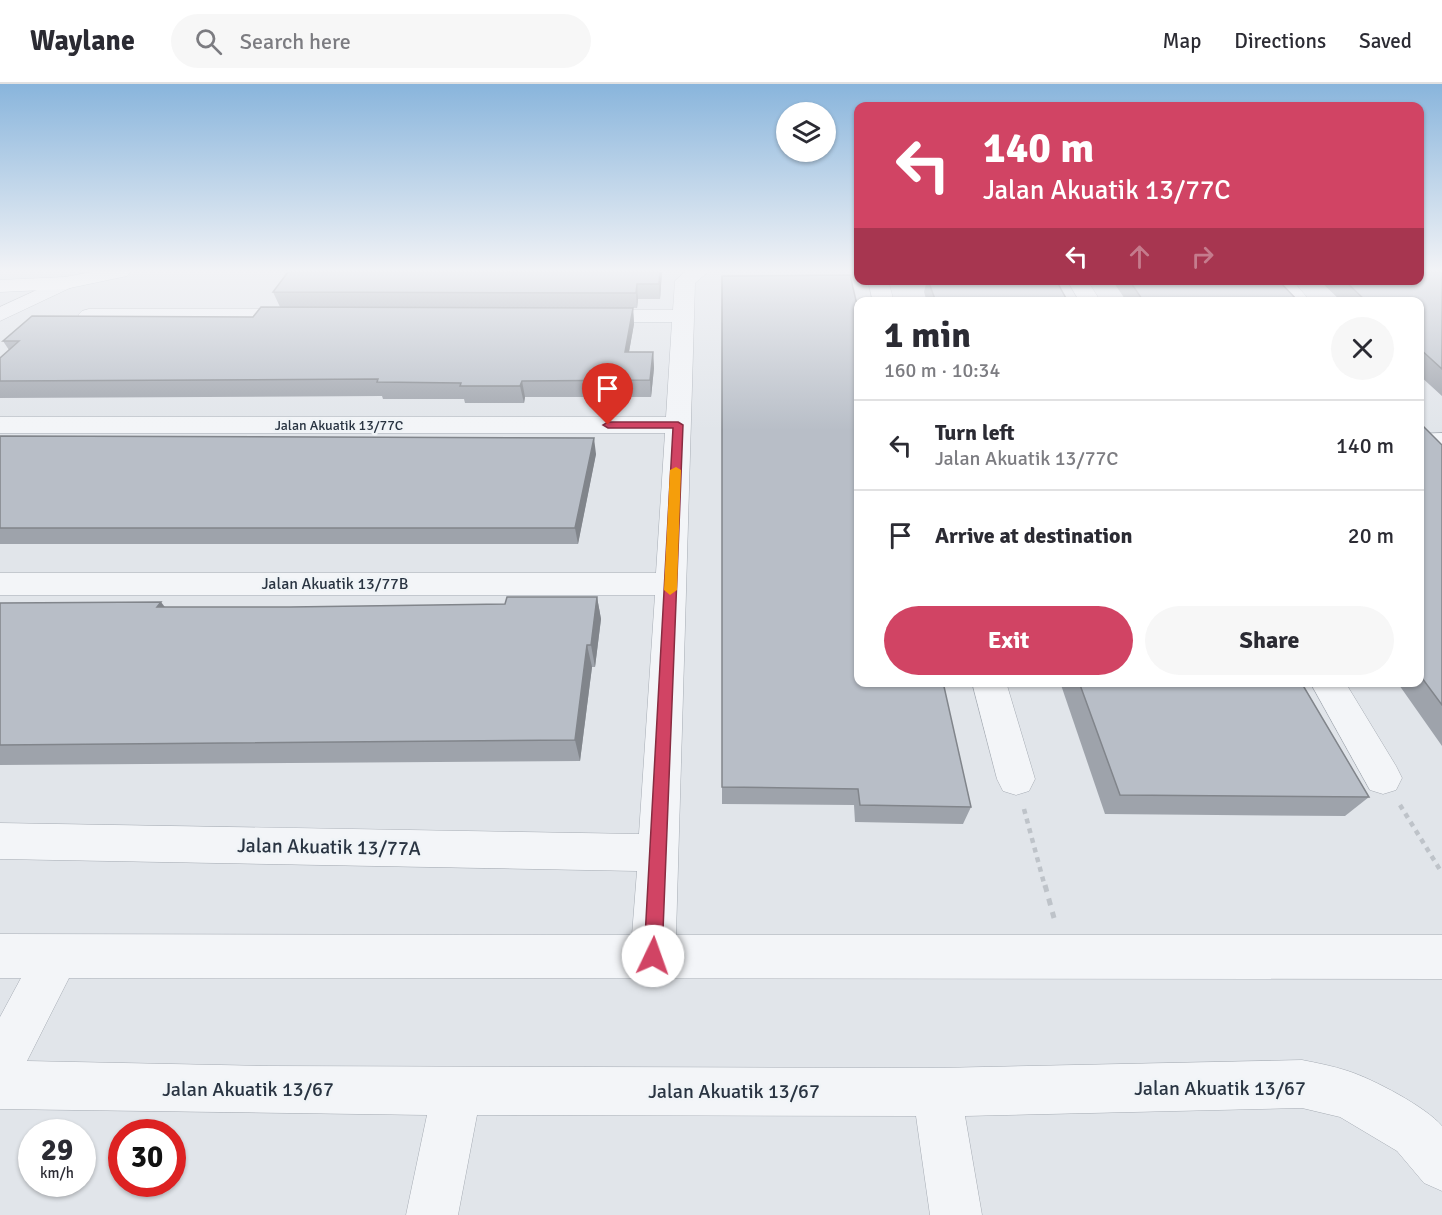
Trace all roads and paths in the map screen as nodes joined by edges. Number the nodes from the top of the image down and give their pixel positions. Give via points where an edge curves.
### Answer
1 (684, 325) edge
2 (0, 425) edge
3 (678, 425) junction
4 (1424, 428) edge
5 (1435, 442) edge
6 (0, 584) edge
7 (670, 584) junction
8 (990, 687) edge
9 (1330, 687) edge
10 (1016, 778) joint
11 (1383, 778) joint
12 (0, 841) edge
13 (658, 853) junction
14 (1442, 873) edge
15 (0, 956) edge
16 (57, 956) junction
17 (653, 956) junction
18 (1064, 956) junction
19 (1442, 957) edge
20 (0, 1065) edge
21 (0, 1085) edge
22 (457, 1089) junction
23 (937, 1092) junction
24 (1442, 1165) edge
25 (432, 1215) edge
26 (956, 1215) edge

1 - 3 street
2 - 3 street, Jalan Akuatik 13/77C
3 - 7 street
4 - 5 street
6 - 7 street, Jalan Akuatik 13/77B
7 - 13 street
8 - 10 street
9 - 11 street
10 - 18 path
11 - 14 path
12 - 13 street, Jalan Akuatik 13/77A
13 - 17 street
15 - 16 street
16 - 17 street
16 - 20 street
17 - 18 street
18 - 19 street
21 - 22 street, Jalan Akuatik 13/67
22 - 23 street, Jalan Akuatik 13/67
22 - 25 street
23 - 24 street, Jalan Akuatik 13/67 via 1302,1084 1348,1095 1415,1133
23 - 26 street

